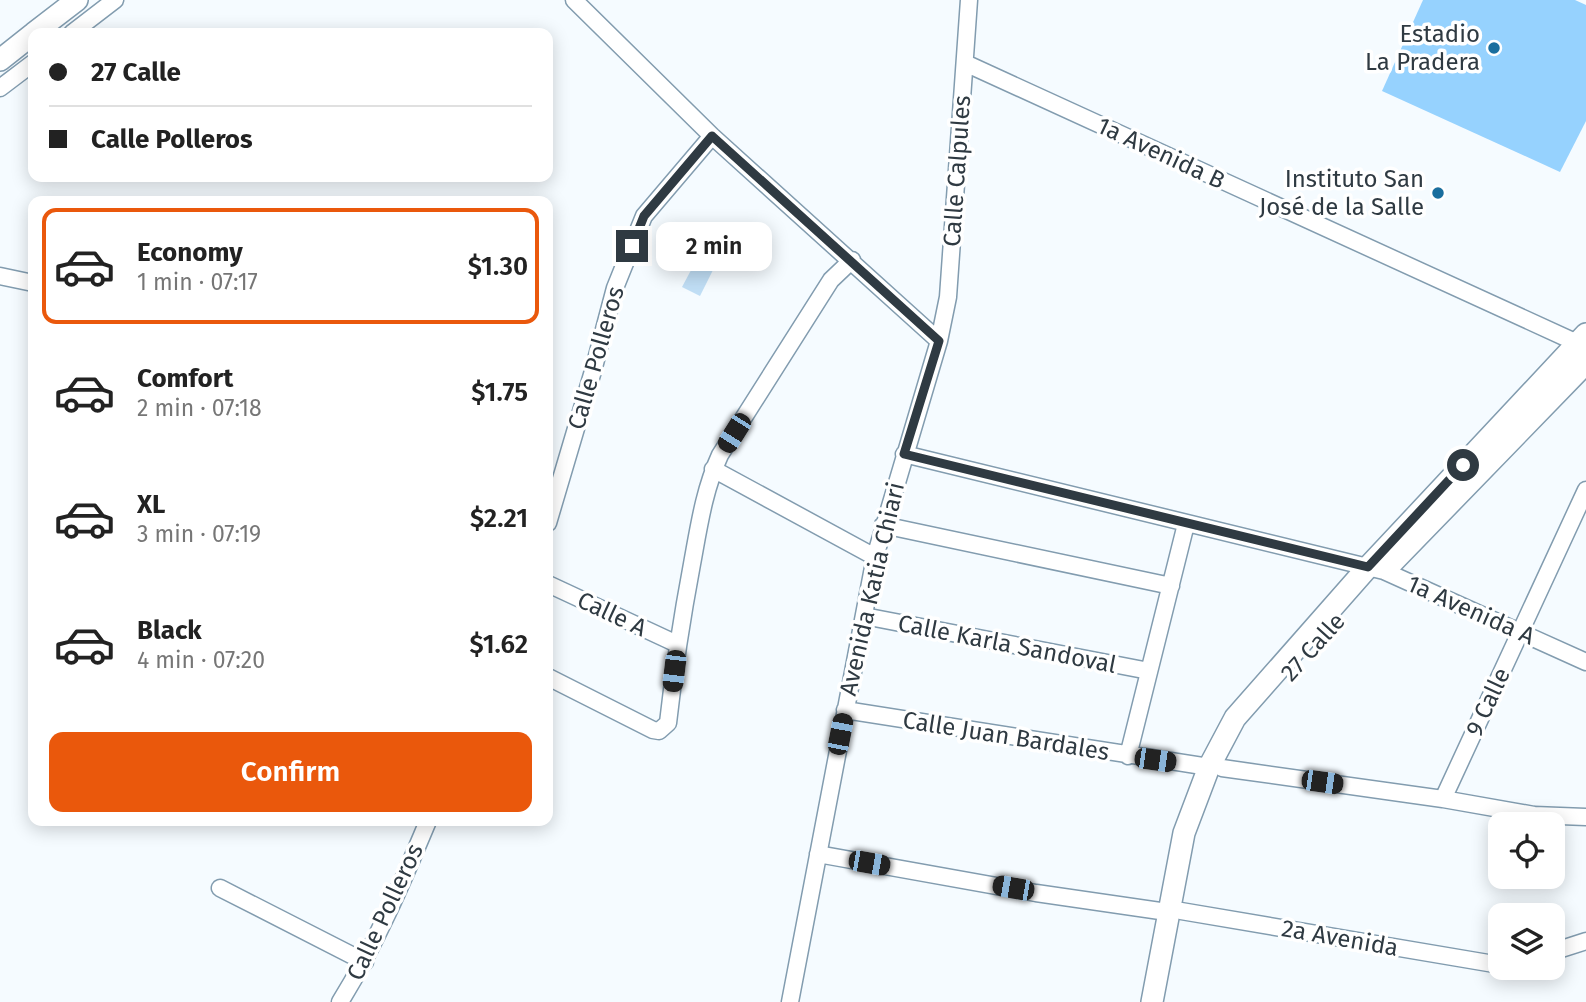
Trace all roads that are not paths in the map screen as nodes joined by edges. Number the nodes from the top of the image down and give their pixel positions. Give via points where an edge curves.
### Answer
1 (77, 0) edge
2 (115, 0) edge
3 (575, 0) edge
4 (969, 0) edge
5 (42, 28) edge
6 (79, 28) edge
7 (28, 39) edge
8 (0, 60) edge
9 (965, 63) junction
10 (28, 67) edge
11 (0, 88) edge
12 (712, 136) junction
13 (852, 260) junction
14 (0, 276) edge
15 (28, 282) edge
16 (939, 341) junction
17 (1584, 347) edge
18 (904, 454) junction
19 (713, 469) junction
20 (1586, 490) edge
21 (553, 506) edge
22 (1186, 524) junction
23 (883, 525) junction
24 (875, 557) junction
25 (1376, 569) junction
26 (553, 586) edge
27 (1171, 586) junction
28 (864, 616) junction
29 (1520, 633) junction
30 (677, 645) junction
31 (1586, 662) edge
32 (1149, 671) junction
33 (553, 679) edge
34 (845, 710) junction
35 (1128, 756) junction
36 (1215, 768) junction
37 (1443, 799) junction
38 (1586, 817) edge
39 (426, 826) edge
40 (818, 854) junction
41 (220, 888) dead end
42 (1174, 912) junction
43 (1586, 942) edge
44 (1565, 948) edge
45 (365, 962) junction
46 (1488, 963) edge
47 (340, 1002) edge
48 (790, 1002) edge
49 (1152, 1002) edge
50 (1166, 1002) edge

1 - 5 main road
2 - 6 street
3 - 12 street
4 - 9 street, Calle Calpules
7 - 8 main road
9 - 16 street, Calle Calpules via 948,297
9 - 17 street, 1a Avenida B
10 - 11 street
12 - 13 street
12 - 21 street, Calle Polleros via 644,216 615,288
13 - 16 street
13 - 19 street via 831,280
14 - 15 street
16 - 18 street, Avenida Katia Chiari
17 - 25 main road, 27 Calle
18 - 22 street, 1a Avenida A
18 - 23 street, Avenida Katia Chiari
19 - 24 street
19 - 30 street via 704,495
20 - 29 street, 9 Calle
22 - 25 street, 1a Avenida A
22 - 27 street
23 - 24 street, Avenida Katia Chiari
23 - 27 street
24 - 28 street, Avenida Katia Chiari
25 - 29 street, 1a Avenida A
25 - 36 main road, 27 Calle via 1242,726
26 - 30 street, Calle A
27 - 32 street
28 - 32 street, Calle Karla Sandoval
28 - 34 street, Avenida Katia Chiari
29 - 31 street, 1a Avenida A
29 - 37 street, 9 Calle
30 - 33 street via 667,723 659,732
32 - 35 street
34 - 35 street, Calle Juan Bardales
34 - 40 street, Avenida Katia Chiari
35 - 36 street, Calle Juan Bardales
36 - 37 street, Calle Juan Bardales
36 - 42 main road, 27 Calle
37 - 38 street, Calle Juan Bardales via 1534,815
39 - 45 street, Calle Polleros
40 - 42 street, 2a Avenida
40 - 48 street, Avenida Katia Chiari
41 - 45 street
42 - 46 street, 2a Avenida
42 - 49 main road
42 - 50 main road, 27 Calle
43 - 44 street
45 - 47 street, Calle Polleros

